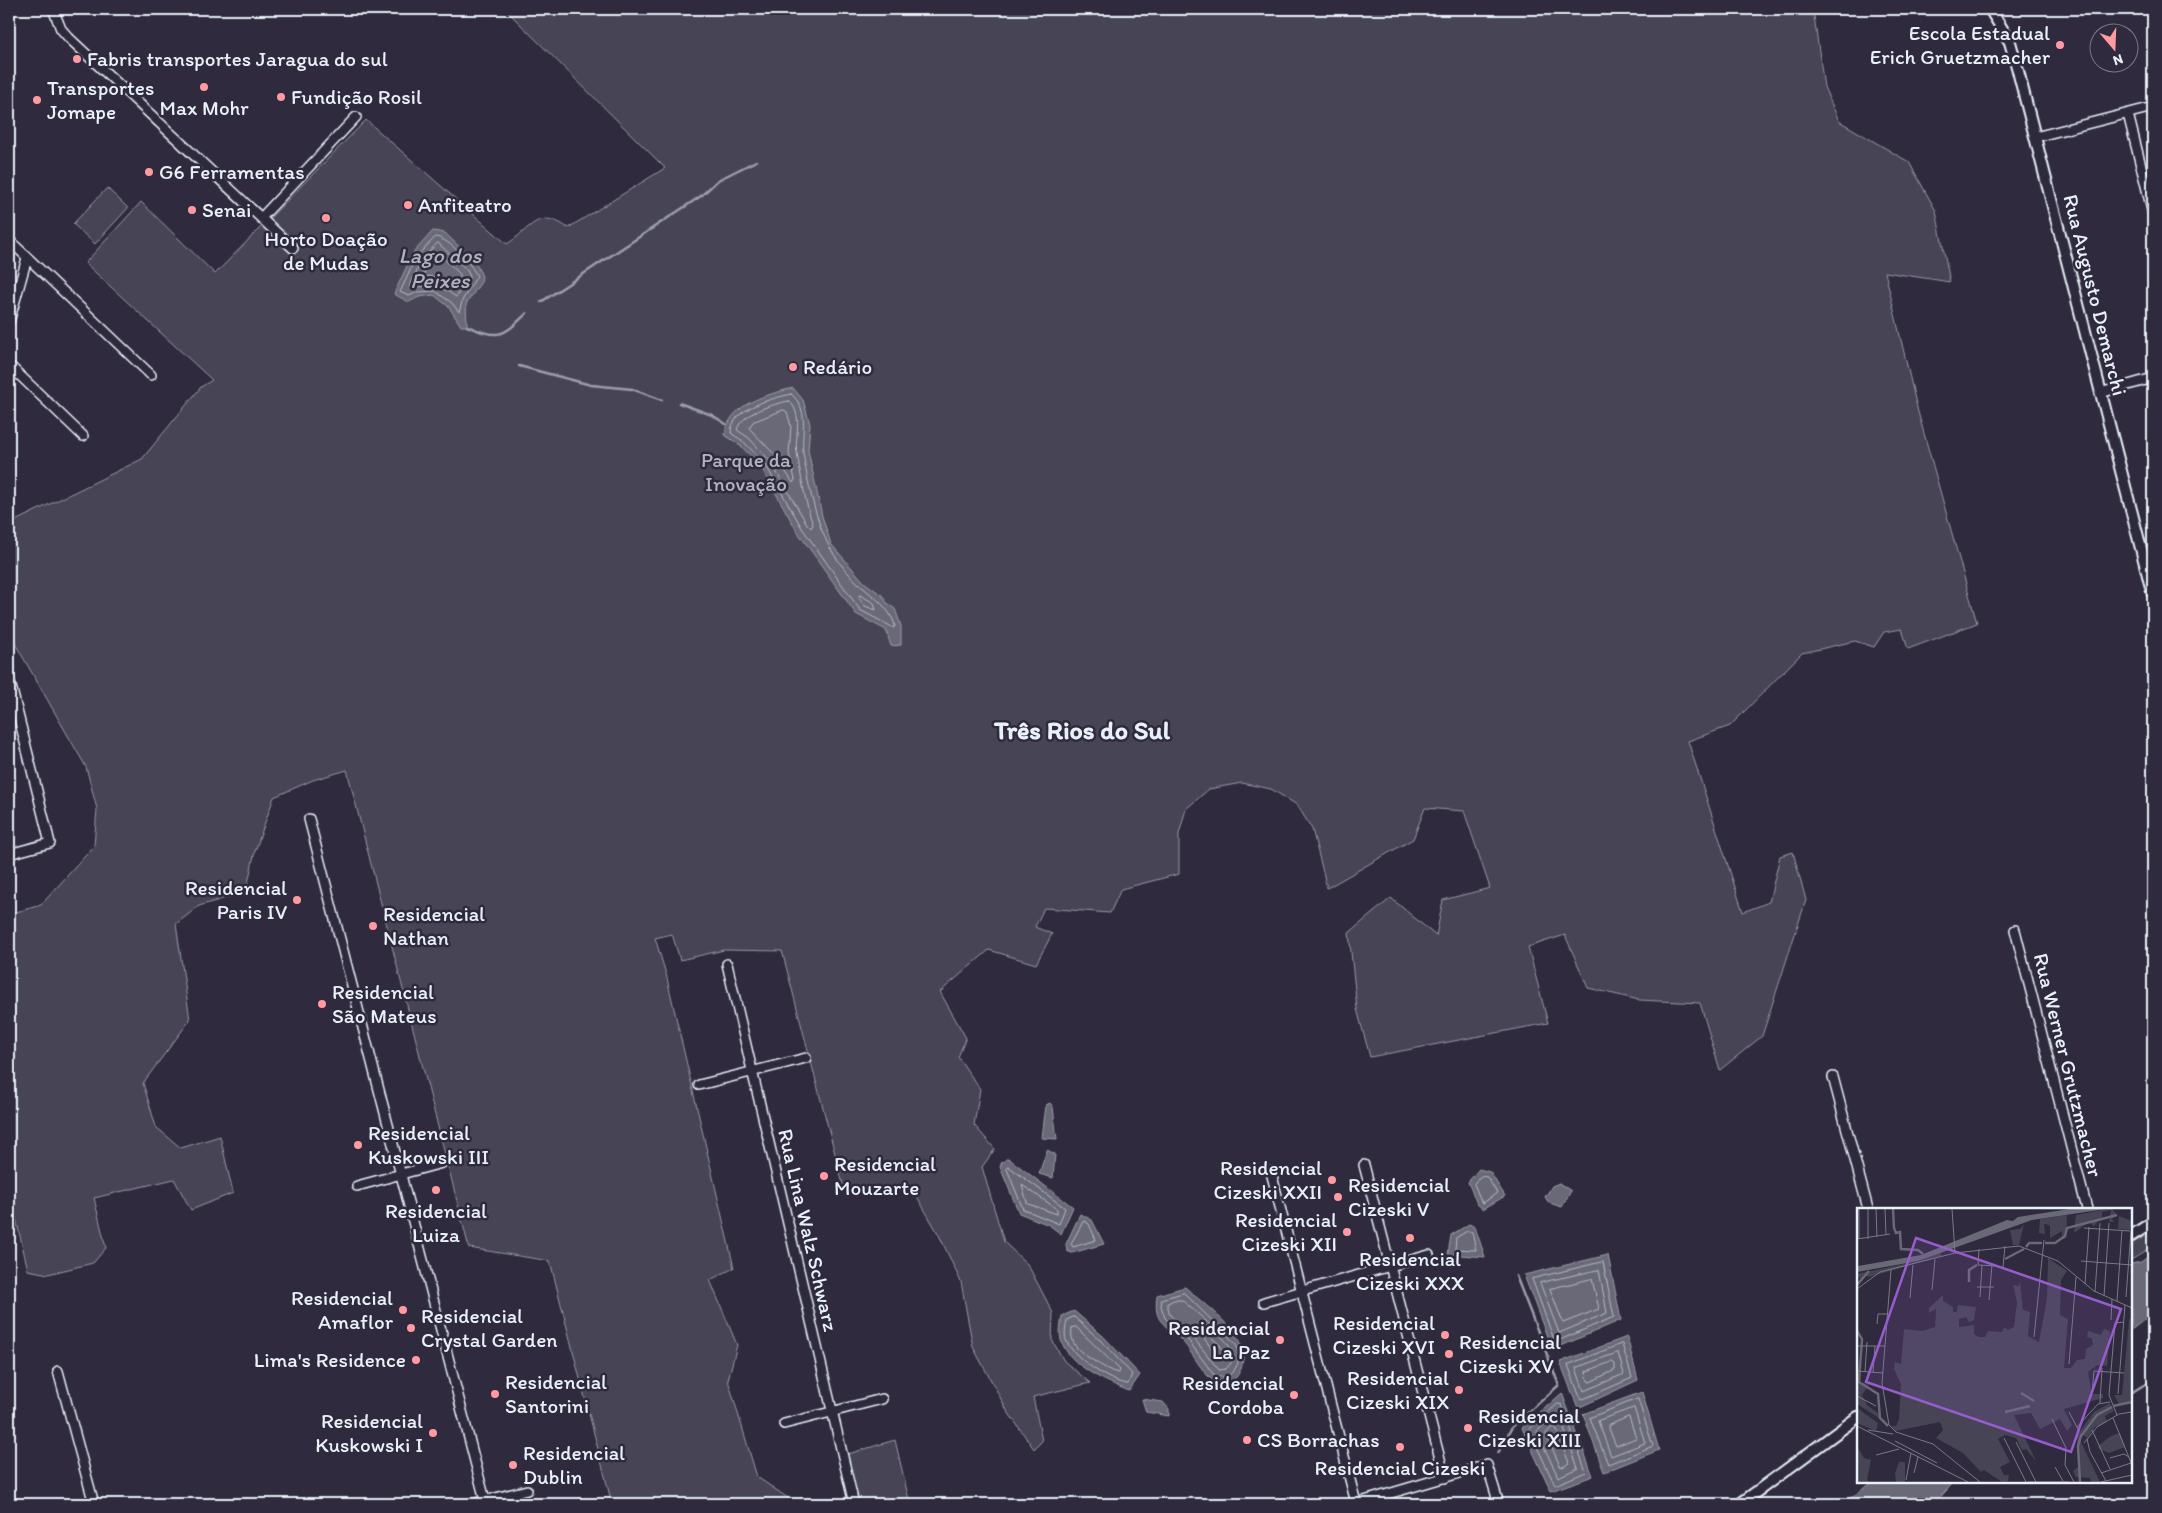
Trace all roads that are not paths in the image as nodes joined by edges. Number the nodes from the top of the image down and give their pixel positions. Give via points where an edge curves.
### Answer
1 (52, 9) edge
2 (1990, 9) edge
3 (2153, 107) edge
4 (2128, 114) junction
5 (356, 117) dead end
6 (2035, 137) junction
7 (2153, 214) edge
8 (262, 218) junction
9 (9, 240) edge
10 (293, 248) dead end
11 (27, 258) junction
12 (9, 322) edge
13 (9, 365) edge
14 (151, 375) dead end
15 (2153, 378) edge
16 (2100, 393) junction
17 (83, 436) dead end
18 (2153, 595) edge
19 (9, 678) edge
20 (309, 819) dead end
21 (9, 854) edge
22 (2015, 930) dead end
23 (727, 964) dead end
24 (806, 1058) dead end
25 (753, 1071) junction
26 (1834, 1077) dead end
27 (699, 1085) dead end
28 (442, 1163) dead end
29 (1364, 1165) dead end
30 (1270, 1172) dead end
31 (401, 1174) junction
32 (357, 1186) dead end
33 (1868, 1208) edge
34 (2087, 1208) edge
35 (2153, 1222) edge
36 (2132, 1235) edge
37 (1429, 1255) dead end
38 (1390, 1265) junction
39 (1303, 1290) junction
40 (1264, 1302) dead end
41 (58, 1371) dead end
42 (882, 1399) dead end
43 (832, 1412) junction
44 (1857, 1418) edge
45 (784, 1424) dead end
46 (1445, 1478) junction
47 (527, 1490) dead end
48 (486, 1503) edge
49 (94, 1504) edge
50 (472, 1504) edge
51 (854, 1504) edge
52 (1355, 1504) edge
53 (1498, 1504) edge
54 (1741, 1504) edge

1 - 8 street via 69,38
2 - 6 street, Rua Augusto Demarchi via 2010,42
3 - 4 street
4 - 6 street
4 - 7 street
5 - 8 street
6 - 16 street, Rua Augusto Demarchi
8 - 10 street
9 - 11 street
11 - 12 street
11 - 14 street
13 - 17 street
15 - 16 street
16 - 18 street, Rua Augusto Demarchi
19 - 21 street via 50,843
20 - 31 street
22 - 34 street, Rua Werner Grutzmacher
23 - 25 street, Rua Lina Walz Schwarz
24 - 25 street
25 - 27 street
25 - 43 street, Rua Lina Walz Schwarz
26 - 33 street
28 - 31 street
29 - 38 street
30 - 39 street
31 - 32 street
31 - 48 street
35 - 36 street
37 - 38 street
38 - 39 street
38 - 46 street
39 - 40 street
39 - 52 street
41 - 49 street
42 - 43 street
43 - 45 street
43 - 51 street, Rua Lina Walz Schwarz
44 - 54 street
46 - 52 street
46 - 53 street via 1487,1466
47 - 48 street
48 - 50 street

